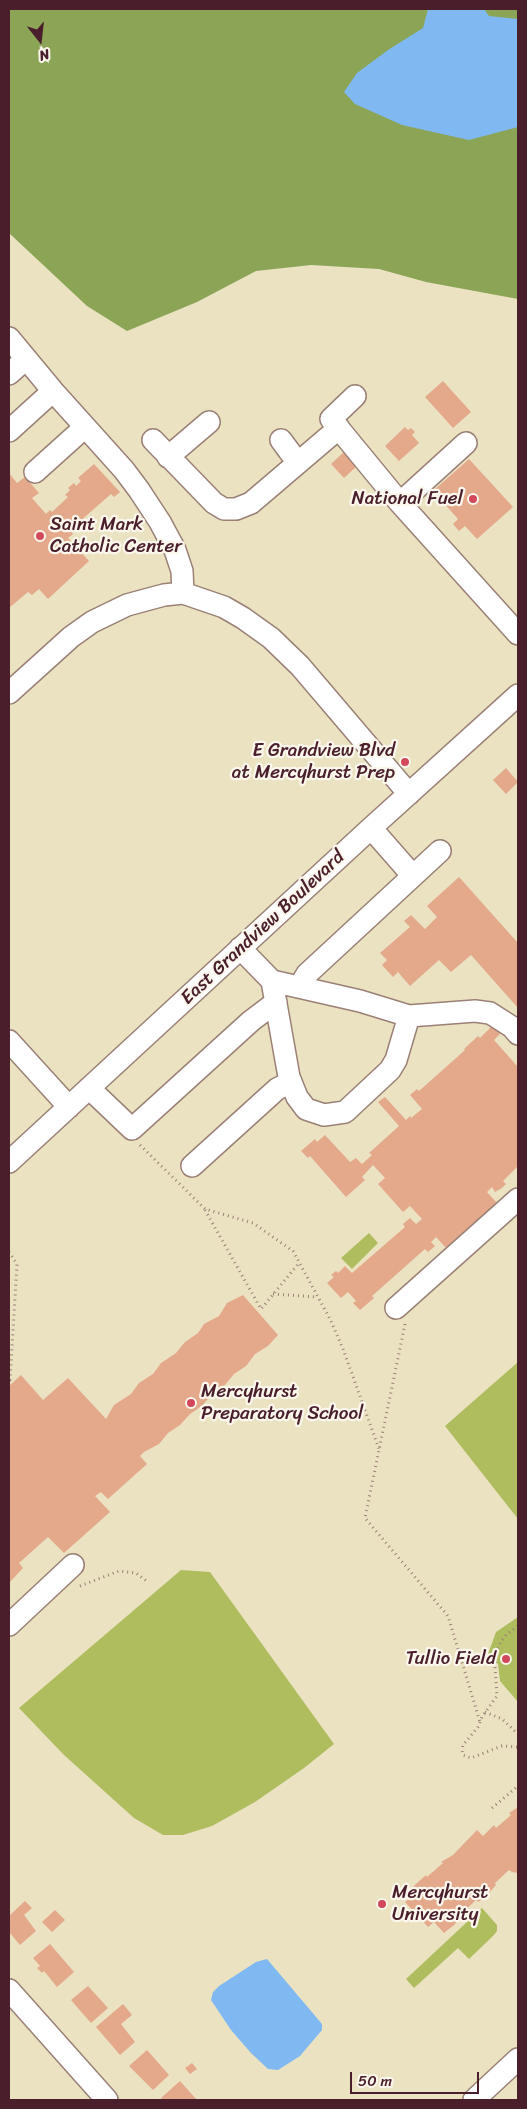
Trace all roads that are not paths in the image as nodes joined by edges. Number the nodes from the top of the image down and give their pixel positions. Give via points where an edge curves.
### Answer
1 (9, 338) edge
2 (26, 359) junction
3 (9, 374) edge
4 (53, 392) junction
5 (355, 396) dead end
6 (209, 422) dead end
7 (86, 427) junction
8 (339, 428) junction
9 (9, 431) edge
10 (153, 440) dead end
11 (281, 440) dead end
12 (460, 455) dead end
13 (168, 457) junction
14 (298, 463) junction
15 (36, 472) dead end
16 (400, 503) junction
17 (183, 593) junction
18 (518, 634) edge
19 (9, 693) edge
20 (518, 696) edge
21 (409, 794) junction
22 (371, 828) junction
23 (440, 851) dead end
24 (413, 876) junction
25 (240, 948) junction
26 (299, 987) junction
27 (274, 992) junction
28 (409, 1016) junction
29 (518, 1034) edge
30 (9, 1042) edge
31 (291, 1082) junction
32 (89, 1088) junction
33 (69, 1107) junction
34 (9, 1162) edge
35 (192, 1166) dead end
36 (518, 1199) edge
37 (401, 1315) road end
38 (73, 1565) dead end
39 (9, 1625) edge
40 (9, 1990) edge
41 (518, 2059) edge
42 (107, 2100) edge
43 (474, 2100) edge

1 - 2 street
2 - 3 street
2 - 4 street
4 - 7 street
4 - 9 street
5 - 8 street via 331,419
6 - 13 street
7 - 15 street
7 - 17 street via 124,470 160,522 182,571
8 - 14 street
8 - 16 street
10 - 13 street
11 - 14 street
12 - 16 street
13 - 14 street via 214,504 224,509 236,509 251,503
16 - 18 street
17 - 19 street via 127,604 92,622
17 - 21 street via 224,607 271,638 300,666
20 - 21 street, East Grandview Boulevard
21 - 22 street, East Grandview Boulevard
22 - 24 street
22 - 25 street, East Grandview Boulevard
23 - 24 street
24 - 26 street via 307,974
25 - 27 street
25 - 32 street, East Grandview Boulevard
26 - 27 street
26 - 28 street
27 - 31 street
27 - 32 street via 251,1021 132,1130
28 - 29 street via 475,1011 490,1013
28 - 31 street via 390,1070 345,1112 324,1115 306,1109
30 - 33 street
31 - 35 street via 277,1089
32 - 33 street, East Grandview Boulevard
33 - 34 street, East Grandview Boulevard
36 - 37 street
38 - 39 street
40 - 42 street
41 - 43 street

